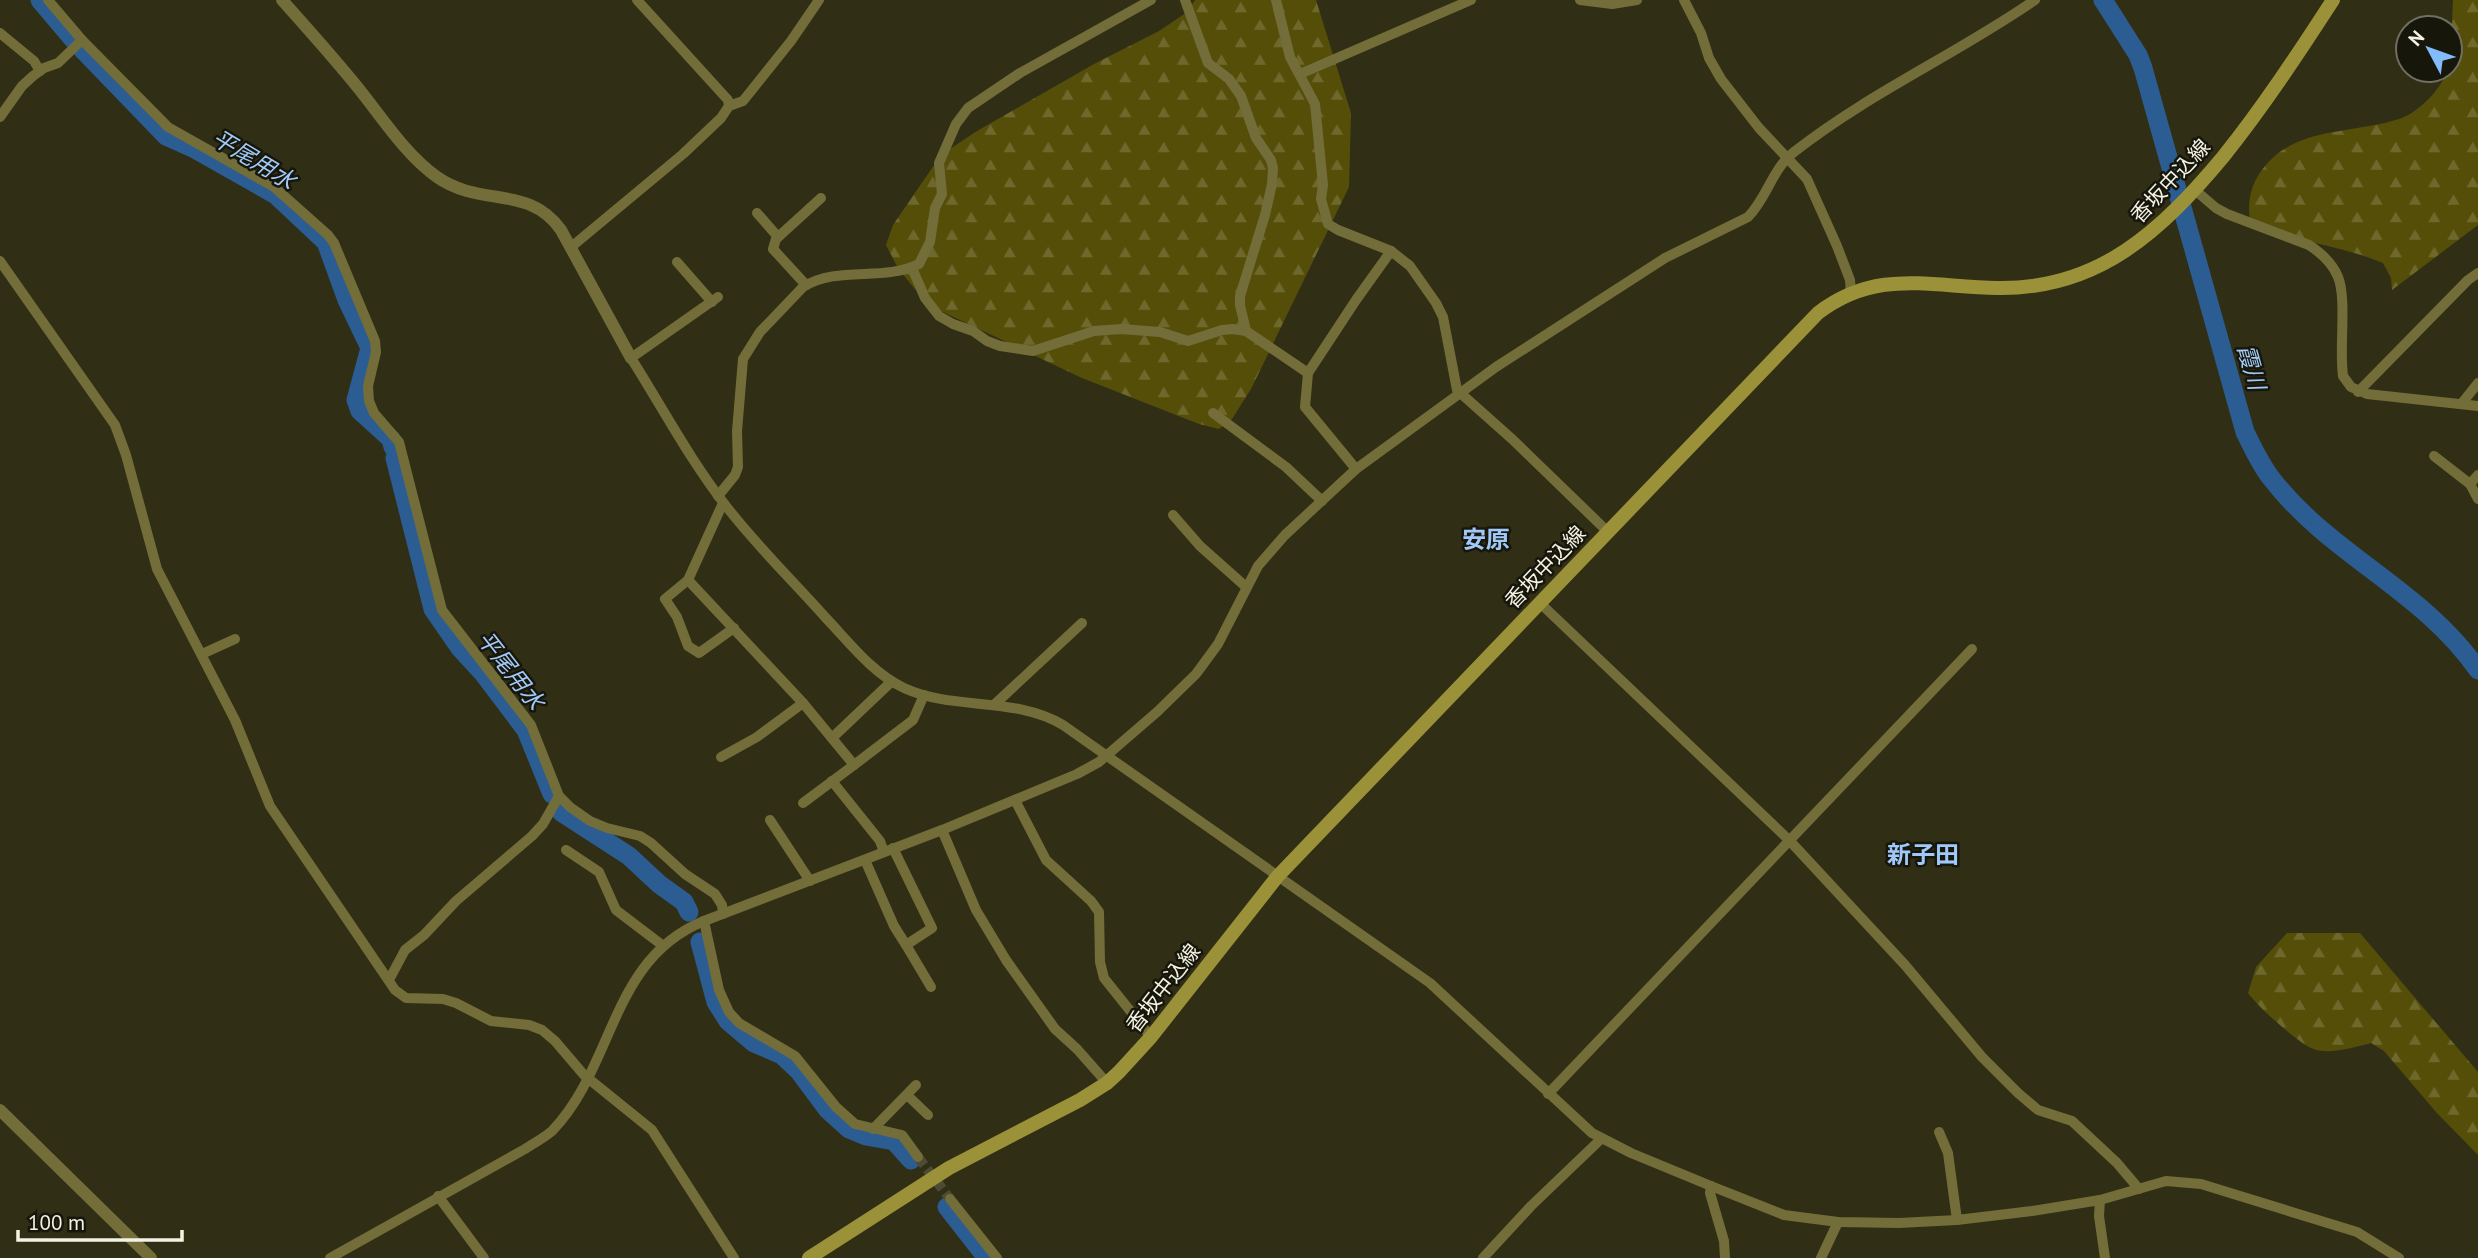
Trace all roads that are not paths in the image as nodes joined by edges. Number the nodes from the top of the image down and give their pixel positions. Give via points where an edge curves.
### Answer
1 (48, 0) edge
2 (282, 0) edge
3 (637, 0) edge
4 (819, 0) edge
5 (1151, 0) edge
6 (1185, 0) edge
7 (1276, 0) edge
8 (1471, 0) edge
9 (1580, 0) edge
10 (1637, 0) edge
11 (1684, 0) edge
12 (2035, 0) edge
13 (2333, 0) edge
14 (0, 33) edge
15 (82, 40) junction
16 (40, 71) junction
17 (1300, 74) junction
18 (729, 106) junction
19 (0, 117) edge
20 (1786, 159) junction
21 (2193, 192) junction
22 (821, 198) dead end
23 (757, 213) dead end
24 (778, 237) junction
25 (570, 248) junction
26 (1391, 251) junction
27 (0, 261) edge
28 (677, 262) dead end
29 (912, 268) junction
30 (2478, 272) edge
31 (806, 285) junction
32 (1851, 293) junction
33 (1246, 331) junction
34 (631, 358) junction
35 (1308, 373) junction
36 (2478, 383) edge
37 (2358, 391) junction
38 (1459, 392) junction
39 (2462, 403) junction
40 (2478, 406) edge
41 (1213, 413) dead end
42 (2434, 456) dead end
43 (1356, 469) junction
44 (2474, 480) edge
45 (721, 499) junction
46 (2478, 499) edge
47 (1322, 501) junction
48 (1173, 515) dead end
49 (1607, 531) junction
50 (688, 580) junction
51 (1245, 586) junction
52 (1539, 603) junction
53 (1082, 623) dead end
54 (734, 628) junction
55 (235, 639) dead end
56 (1972, 649) dead end
57 (202, 654) junction
58 (891, 682) junction
59 (924, 695) junction
60 (803, 704) junction
61 (994, 705) junction
62 (832, 738) junction
63 (1107, 756) junction
64 (721, 757) dead end
65 (854, 765) junction
66 (832, 781) junction
67 (559, 796) junction
68 (1015, 800) junction
69 (803, 803) dead end
70 (770, 820) dead end
71 (942, 830) junction
72 (1789, 840) junction
73 (566, 850) dead end
74 (889, 850) junction
75 (865, 860) junction
76 (1277, 877) junction
77 (810, 881) junction
78 (723, 914) junction
79 (704, 921) junction
80 (662, 945) junction
81 (906, 945) junction
82 (389, 980) junction
83 (931, 987) dead end
84 (1151, 1037) junction
85 (587, 1077) junction
86 (1107, 1083) junction
87 (916, 1085) dead end
88 (1548, 1094) junction
89 (907, 1095) junction
90 (0, 1110) edge
91 (928, 1115) dead end
92 (873, 1129) junction
93 (1938, 1132) dead end
94 (1601, 1139) junction
95 (918, 1157) tunnel mouth
96 (1711, 1186) junction
97 (2139, 1189) junction
98 (438, 1196) junction
99 (950, 1199) tunnel mouth
100 (2100, 1200) junction
101 (1957, 1220) junction
102 (1838, 1222) junction
103 (151, 1258) edge
104 (330, 1258) edge
105 (484, 1258) edge
106 (734, 1258) edge
107 (809, 1258) edge
108 (997, 1258) edge
109 (1483, 1258) edge
110 (1725, 1258) edge
111 (1821, 1258) edge
112 (2105, 1258) edge
113 (2399, 1258) edge

1 - 15 street
2 - 25 street via 434,175 472,194 539,207 554,220
3 - 18 street
4 - 18 street via 743,101
5 - 29 street via 968,108 943,149 939,163 942,194 930,242
6 - 33 street via 1208,63 1241,96 1273,169 1265,215 1240,296
7 - 17 street via 1290,57
8 - 17 street
9 - 10 street via 1612,4
11 - 20 street via 1721,79
12 - 20 street via 1889,87
13 - 21 main road, 香坂中込線 via 2250,123
14 - 16 street
15 - 16 street via 58,63
15 - 67 street via 168,127 274,187 334,243 375,341 369,401 399,442 442,610 531,725
16 - 19 street via 22,86
17 - 26 street via 1315,104 1321,199 1328,224
18 - 25 street via 683,154
20 - 32 street via 1807,179 1823,211
20 - 38 street via 1748,217 1665,258
21 - 32 main road, 香坂中込線 via 2139,243 2109,262 2061,280 1998,288 1896,282
21 - 37 street via 2227,214 2309,245 2334,269 2341,289 2343,376
22 - 24 street
23 - 24 street
24 - 31 street via 773,248
25 - 34 street
26 - 35 street
26 - 38 street via 1410,266 1443,317
27 - 57 street via 115,425 157,569
28 - 34 street via 715,299
29 - 31 street via 831,276
29 - 33 street via 939,316 987,341 1020,351 1094,331 1160,332 1188,341 1222,330
30 - 37 street
31 - 45 street via 761,332 743,359 738,467
32 - 49 main road, 香坂中込線 via 1805,325
33 - 35 street
34 - 45 street
35 - 43 street via 1305,407
36 - 39 street
37 - 39 street
38 - 43 street
38 - 49 street
39 - 40 street
41 - 47 street via 1286,467
42 - 44 street
43 - 47 street
44 - 46 street
45 - 50 street
45 - 58 street via 862,657
47 - 51 street via 1270,551
48 - 51 street
49 - 52 main road, 香坂中込線
50 - 54 street
50 - 54 street via 665,599 688,646 699,653
51 - 63 street via 1218,645 1202,667
52 - 72 street
52 - 76 main road, 香坂中込線
53 - 61 street
54 - 60 street
55 - 57 street
56 - 72 street
57 - 82 street via 270,806
58 - 59 street
58 - 62 street
59 - 61 street
59 - 65 street via 913,720
60 - 62 street
60 - 64 street
61 - 63 street via 1046,716
62 - 65 street
63 - 68 street
63 - 76 street
65 - 66 street
66 - 69 street
66 - 74 street
67 - 78 street via 590,821 640,836 715,894
67 - 82 street via 532,836 405,950
68 - 71 street
68 - 84 street via 1046,860 1099,912 1104,978
70 - 77 street
71 - 74 street
71 - 86 street via 976,910 1006,960 1055,1029
72 - 88 street
72 - 97 street via 2018,1093 2038,1110 2072,1121
73 - 80 street via 599,872 616,910
74 - 75 street
74 - 81 street via 932,929
75 - 77 street
75 - 81 street
76 - 84 main road, 香坂中込線
76 - 88 street via 1430,983
77 - 78 street
78 - 79 street
79 - 80 street
79 - 92 street via 719,990 729,1012 745,1027 795,1056 855,1124
80 - 85 street via 631,988
81 - 83 street
82 - 85 street via 407,998 443,999 491,1021 542,1030
84 - 86 main road, 香坂中込線
85 - 98 street via 568,1110 545,1136
85 - 106 street via 652,1130
86 - 107 main road, 香坂中込線 via 949,1168
87 - 89 street
88 - 94 street
89 - 91 street
89 - 92 street
90 - 103 street
92 - 95 street via 902,1135
93 - 101 street via 1948,1153
94 - 96 street
94 - 109 street
96 - 102 street via 1784,1215
96 - 110 street
97 - 100 street
97 - 113 street via 2166,1181 2201,1184 2357,1232
98 - 104 street
98 - 105 street
99 - 108 street
100 - 101 street
100 - 112 street
101 - 102 street
102 - 111 street

